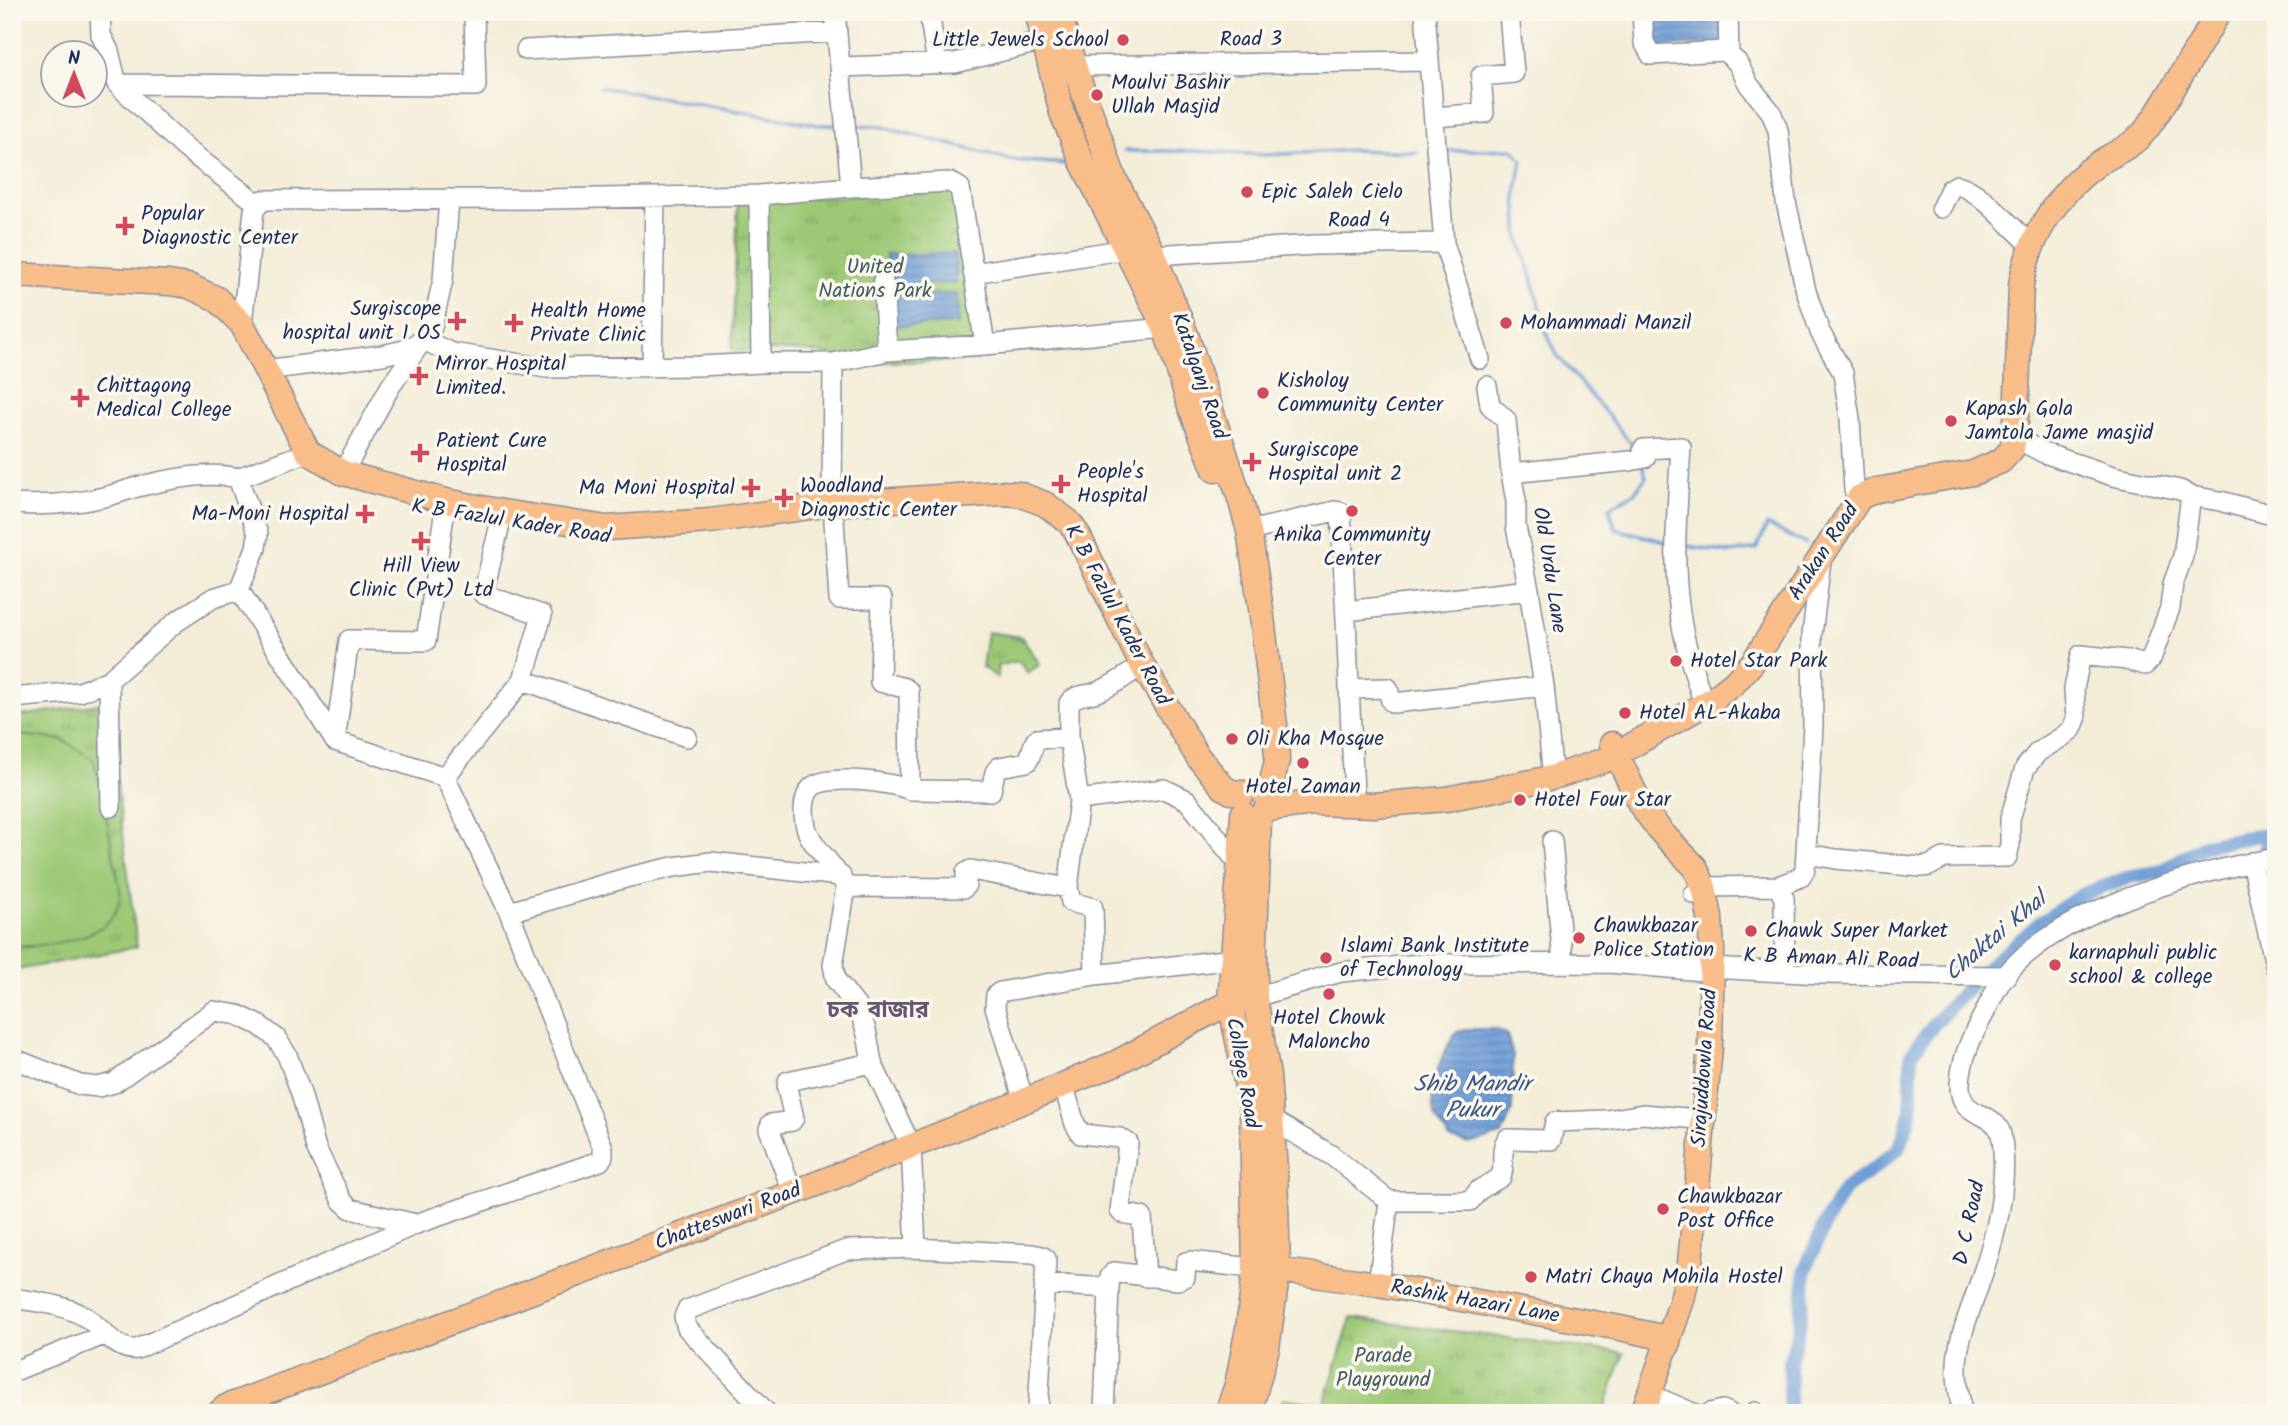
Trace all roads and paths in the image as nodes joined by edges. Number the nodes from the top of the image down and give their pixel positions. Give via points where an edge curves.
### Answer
1 (100, 12) edge
2 (474, 12) edge
3 (929, 12) edge
4 (1037, 12) edge
5 (1059, 12) edge
6 (1425, 12) edge
7 (1509, 12) edge
8 (1642, 12) edge
9 (1728, 12) edge
10 (2204, 12) edge
11 (2219, 12) edge
12 (836, 22) edge
13 (1043, 41) junction
14 (526, 50) dead end
15 (1729, 55) junction
16 (1429, 61) junction
17 (937, 64) junction
18 (1073, 66) junction
19 (841, 67) junction
20 (117, 83) junction
21 (1434, 117) junction
22 (850, 187) junction
23 (759, 195) junction
24 (655, 197) junction
25 (449, 199) junction
26 (258, 204) junction
27 (1941, 208) dead end
28 (2026, 240) junction
29 (1444, 243) junction
30 (1127, 249) junction
31 (1154, 254) junction
32 (973, 273) junction
33 (12, 275) edge
34 (883, 281) dead end
35 (12, 291) edge
36 (242, 324) junction
37 (1165, 328) junction
38 (422, 340) junction
39 (985, 345) junction
40 (887, 351) junction
41 (1480, 359) dead end
42 (761, 363) junction
43 (833, 363) junction
44 (652, 366) junction
45 (265, 370) junction
46 (1486, 386) dead end
47 (2014, 437) junction
48 (300, 454) junction
49 (1511, 472) junction
50 (343, 473) junction
51 (238, 478) junction
52 (1857, 493) junction
53 (2191, 496) junction
54 (12, 504) edge
55 (445, 508) junction
56 (833, 512) junction
57 (2276, 516) edge
58 (501, 518) junction
59 (1249, 531) junction
60 (1820, 558) junction
61 (239, 590) junction
62 (1529, 590) junction
63 (1346, 611) junction
64 (1137, 669) junction
65 (109, 680) junction
66 (523, 680) junction
67 (1544, 686) junction
68 (1349, 690) junction
69 (1701, 695) junction
70 (12, 698) edge
71 (687, 737) dead end
72 (1069, 737) junction
73 (335, 741) junction
74 (1610, 751) junction
75 (1552, 768) junction
76 (1275, 771) junction
77 (445, 777) junction
78 (910, 790) junction
79 (1354, 794) junction
80 (1297, 795) junction
81 (1079, 800) junction
82 (1253, 804) junction
83 (111, 807) dead end
84 (1552, 841) dead end
85 (1807, 855) junction
86 (2276, 858) edge
87 (2252, 862) junction
88 (1239, 864) junction
89 (843, 882) junction
90 (1778, 886) junction
91 (1068, 888) junction
92 (1699, 890) junction
93 (509, 912) junction
94 (1234, 959) junction
95 (1563, 963) junction
96 (2276, 969) edge
97 (1708, 972) junction
98 (1785, 972) junction
99 (1095, 975) junction
100 (2003, 980) junction
101 (1926, 981) junction
102 (1255, 996) junction
103 (1230, 1002) junction
104 (12, 1058) edge
105 (872, 1063) junction
106 (1063, 1084) junction
107 (1024, 1101) junction
108 (1696, 1119) junction
109 (1272, 1121) junction
110 (911, 1146) junction
111 (793, 1193) junction
112 (1389, 1201) junction
113 (416, 1224) junction
114 (916, 1248) junction
115 (1267, 1271) junction
116 (1146, 1277) junction
117 (1044, 1284) junction
118 (1378, 1284) junction
119 (1109, 1288) junction
120 (12, 1298) edge
121 (106, 1334) junction
122 (1663, 1341) junction
123 (12, 1372) edge
124 (1646, 1405) edge
125 (219, 1413) edge
126 (766, 1413) edge
127 (1038, 1413) edge
128 (1104, 1413) edge
129 (1227, 1413) edge
130 (1249, 1413) edge
131 (1628, 1413) edge
132 (1693, 1413) edge
133 (1710, 1413) edge
134 (1729, 1413) edge
135 (1962, 1413) edge

1 - 20 street via 101,35
2 - 20 street via 476,86
3 - 17 street
4 - 13 main road, Katalganj Road
5 - 18 main road, Katalganj Road
6 - 16 street
7 - 21 street via 1514,73 1481,76 1484,113
8 - 15 street via 1644,42 1651,55 1724,51
9 - 15 street
10 - 28 main road, Arakan Road via 2147,115 2123,141 2086,165 2056,193
11 - 47 main road via 2143,133 2065,192 2032,244 2021,285
12 - 14 street
12 - 19 street
13 - 17 street
13 - 30 main road, Katalganj Road via 1062,113
15 - 52 street via 1771,112 1778,130 1786,202 1806,291 1843,373
16 - 18 street, Road 3
16 - 21 street
17 - 19 street
18 - 31 main road, Katalganj Road via 1114,178
19 - 22 street
20 - 26 street via 185,148
21 - 29 street
22 - 23 street
22 - 32 street via 956,184
23 - 24 street
23 - 42 street
24 - 25 street
24 - 44 street
25 - 26 street via 263,200
25 - 38 street via 443,280 432,327
26 - 36 street
27 - 28 street via 1950,189 1964,186
28 - 52 main road, Arakan Road via 2014,296 2010,420 2004,442 1987,456 1961,467 1873,481
29 - 31 street, Road 4
29 - 41 street
30 - 32 street
30 - 37 main road, Katalganj Road
31 - 59 main road, Katalganj Road via 1192,350
32 - 39 street
33 - 36 main road, K B Fazlul Kader Road via 189,286 217,299
34 - 40 street
35 - 48 main road, K B Fazlul Kader Road via 177,298 203,308 225,326
36 - 45 main road, K B Fazlul Kader Road
37 - 39 street
37 - 82 main road, Katalganj Road via 1229,508 1245,580 1262,746
38 - 44 street via 452,353 547,368
38 - 45 street via 382,355
38 - 50 street via 390,387
39 - 40 street
40 - 43 street
42 - 43 street
42 - 44 street
43 - 56 street
45 - 48 main road, K B Fazlul Kader Road
46 - 49 street, Old Urdu Lane via 1490,405 1506,420
47 - 52 main road, Arakan Road via 2012,449 2001,461 1973,473
47 - 53 street via 2044,453
48 - 50 main road, K B Fazlul Kader Road
48 - 51 street
48 - 55 main road, K B Fazlul Kader Road via 315,474 361,494
49 - 62 street, Old Urdu Lane
49 - 69 street via 1637,459 1643,449 1681,447 1675,554 1679,607
50 - 55 main road, K B Fazlul Kader Road
51 - 54 street via 184,478 71,503
51 - 61 street via 258,534
52 - 60 main road, Arakan Road
52 - 69 main road, Arakan Road via 1750,654
53 - 57 street
53 - 85 street via 2183,556 2151,659 2146,665 2081,655 2074,689 2076,719 2072,729 2038,752 2025,768 2010,819 2007,857 1944,858 1921,867
55 - 58 main road, K B Fazlul Kader Road
55 - 73 street via 426,641 349,640
56 - 58 main road, K B Fazlul Kader Road via 607,528
56 - 64 main road, K B Fazlul Kader Road via 984,492 1018,494 1045,503 1077,533
56 - 78 street via 839,599 882,599 880,682 909,691
58 - 66 street via 483,594 542,615
59 - 63 street via 1341,512
59 - 76 main road, Katalganj Road via 1273,704
60 - 74 main road, Arakan Road via 1753,662 1734,683 1712,700
60 - 85 street via 1812,635
61 - 65 street via 213,598 176,622
61 - 73 street
62 - 63 street
62 - 67 street, Old Urdu Lane
63 - 68 street
64 - 72 street via 1094,693 1072,699
64 - 82 main road, K B Fazlul Kader Road via 1223,787
65 - 70 street via 80,692
65 - 83 street
66 - 71 street
66 - 77 street
67 - 68 street via 1394,703 1388,688
67 - 75 street, Old Urdu Lane
68 - 79 street
69 - 74 main road, Arakan Road
72 - 78 street via 1037,739 1027,762 999,767 991,791
72 - 81 street
73 - 77 street
74 - 75 main road, Arakan Road
74 - 82 main road, Arakan Road via 1551,778 1446,799 1374,805
74 - 92 main road, Sirajuddowla Road via 1640,804 1695,867
75 - 79 main road, Arakan Road via 1443,789
76 - 80 main road via 1283,786
76 - 82 main road, Katalganj Road via 1270,791
77 - 93 street
78 - 89 street via 872,780 826,782 811,788 804,807 807,831
79 - 80 main road, Arakan Road
80 - 82 main road, Arakan Road
81 - 88 street via 1164,789 1176,793 1187,800
81 - 91 street
82 - 88 main road, College Road
82 - 102 main road, College Road
84 - 95 street
85 - 90 street via 1801,877
86 - 87 street
87 - 96 street
87 - 100 street via 2149,889 2077,921 2029,953
88 - 94 main road, College Road
89 - 91 street via 964,888 966,873 971,870
89 - 93 street via 710,862 629,877
89 - 105 street via 834,973 860,1011
90 - 92 street
90 - 98 street via 1784,898
91 - 99 street via 1071,902 1093,908
92 - 97 main road, Sirajuddowla Road via 1710,917
93 - 113 street via 603,1156 600,1161
94 - 99 street
94 - 103 main road, College Road
95 - 97 street
95 - 102 street via 1420,964 1341,972
97 - 98 street, K B Aman Ali Road
97 - 101 street, K B Aman Ali Road
97 - 108 main road, Sirajuddowla Road
97 - 122 main road, Sirajuddowla Road via 1710,1048 1690,1263 1682,1300
98 - 101 street, K B Aman Ali Road
99 - 107 street via 996,995 995,1006
100 - 101 street, K B Aman Ali Road
100 - 135 street, D C Road via 1977,1026 1960,1086 1966,1106 2001,1131 2003,1180 1984,1269 1959,1352
102 - 103 main road, Chatteswari Road
102 - 109 main road, College Road
103 - 106 main road, Chatteswari Road via 1116,1063
103 - 115 main road, College Road via 1252,1111
104 - 113 street via 80,1085 99,1087 114,1083 214,1011 238,1015 276,1038 287,1055 316,1148 342,1201 352,1209
105 - 110 street
105 - 111 street via 788,1080 794,1118 771,1124 769,1129
106 - 107 main road, Chatteswari Road
106 - 116 street via 1081,1134 1129,1143 1120,1211 1142,1217
107 - 110 main road, Chatteswari Road
108 - 112 street via 1643,1114 1607,1121 1555,1122 1551,1140 1507,1139 1501,1177 1470,1201
108 - 122 main road, Sirajuddowla Road via 1678,1266
109 - 112 street via 1331,1154
109 - 115 main road, College Road via 1277,1211
110 - 111 main road, Chatteswari Road
110 - 114 street
111 - 125 main road, Chatteswari Road
112 - 118 street
113 - 121 street via 138,1349 131,1350
114 - 117 street via 1042,1256 1047,1263
114 - 126 street via 846,1250 687,1310 687,1328
115 - 116 street via 1190,1261 1183,1279
115 - 118 main road, Rashik Hazari Lane
115 - 129 main road, College Road
115 - 130 main road, College Road via 1267,1348
116 - 119 street via 1114,1272
117 - 119 street
117 - 127 street
118 - 122 main road, Rashik Hazari Lane
119 - 128 street
120 - 121 street via 70,1309
121 - 123 street
122 - 124 main road, Sirajuddowla Road
122 - 131 main road, Sirajuddowla Road
124 - 132 street via 1656,1397
133 - 134 street

